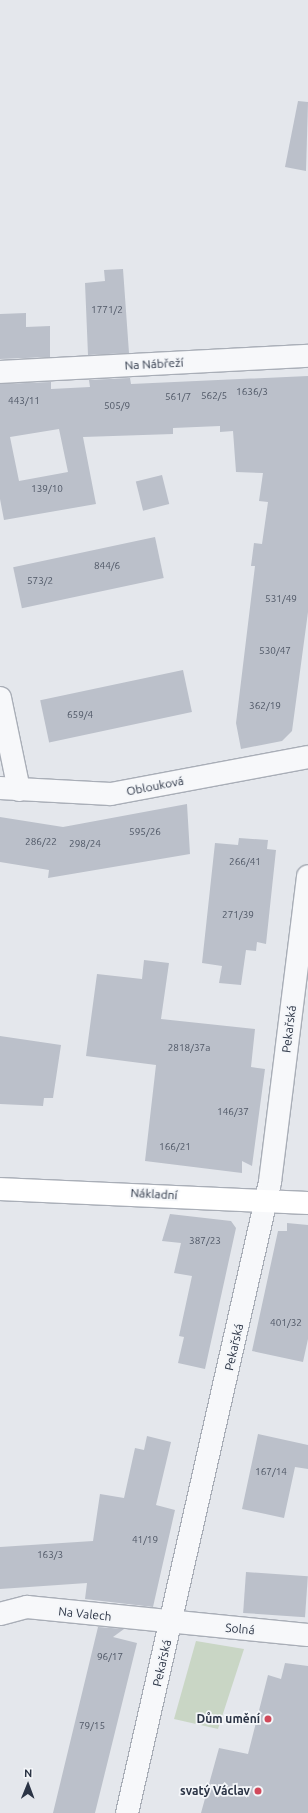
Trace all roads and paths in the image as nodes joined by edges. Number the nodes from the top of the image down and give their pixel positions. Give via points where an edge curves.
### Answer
1 (308, 356) edge
2 (0, 372) edge
3 (0, 698) edge
4 (308, 757) edge
5 (9, 789) edge
6 (308, 876) edge
7 (0, 1189) edge
8 (267, 1200) junction
9 (308, 1203) edge
10 (0, 1614) edge
11 (171, 1623) junction
12 (308, 1635) edge
13 (127, 1813) edge

1 - 2 street, Na Nábřeží
3 - 5 street
4 - 5 street, Oblouková via 111,794
6 - 8 street, Pekařská
7 - 8 street, Nákladní
8 - 9 street, Nákladní
8 - 11 street, Pekařská
10 - 11 street, Na Valech via 27,1607
11 - 12 street, Solná
11 - 13 street, Pekařská

